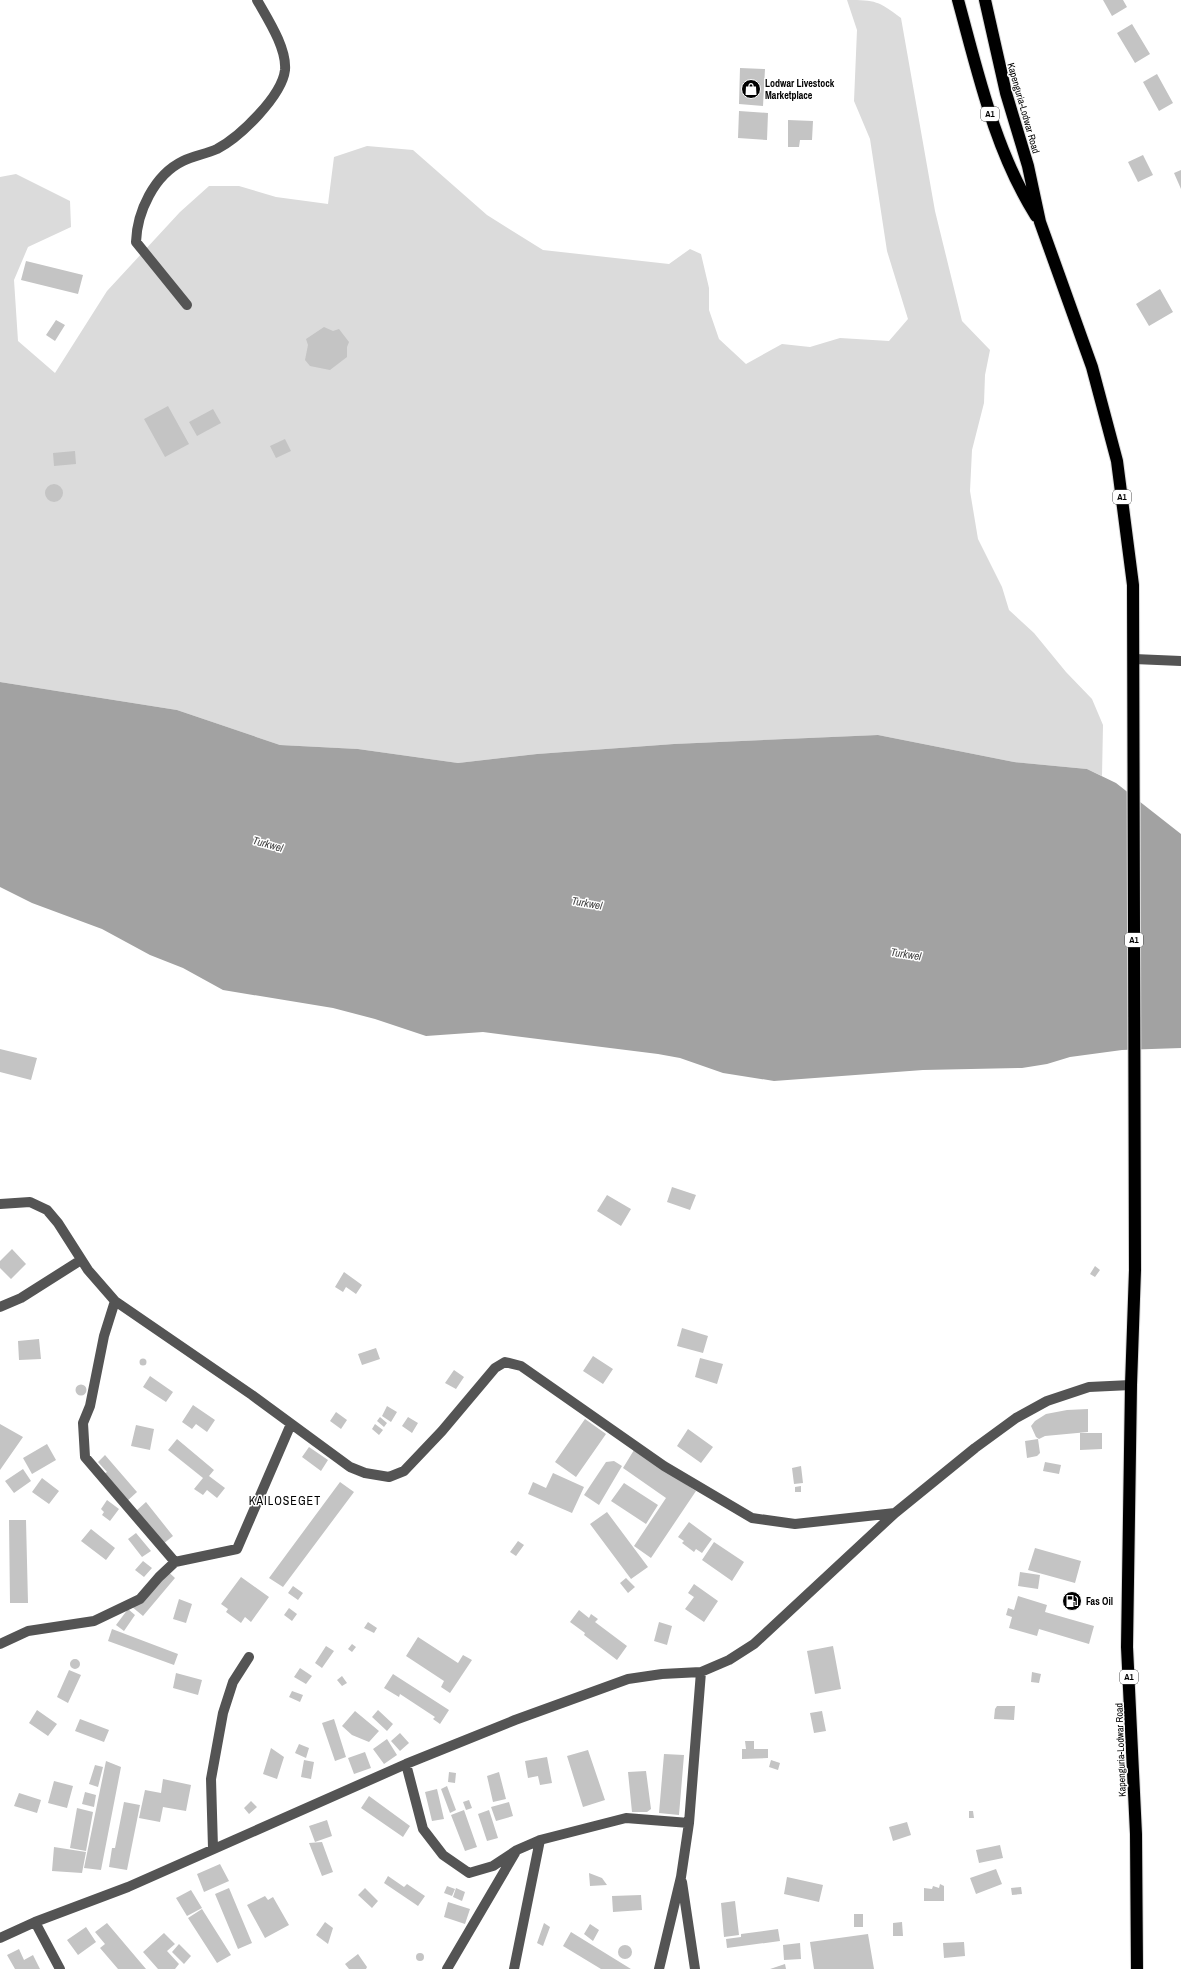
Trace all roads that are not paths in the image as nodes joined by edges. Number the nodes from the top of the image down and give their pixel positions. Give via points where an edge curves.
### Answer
1 (257, 0) edge
2 (958, 0) edge
3 (985, 0) edge
4 (1040, 222) junction
5 (187, 305) dead end
6 (1134, 659) junction
7 (1181, 661) edge
8 (0, 1204) edge
9 (81, 1260) junction
10 (115, 1301) junction
11 (0, 1307) edge
12 (1131, 1385) junction
13 (291, 1424) junction
14 (895, 1513) junction
15 (175, 1562) junction
16 (0, 1644) edge
17 (249, 1657) dead end
18 (701, 1672) junction
19 (406, 1764) junction
20 (690, 1823) junction
21 (540, 1840) junction
22 (213, 1848) junction
23 (517, 1850) junction
24 (681, 1876) junction
25 (35, 1922) junction
26 (0, 1938) edge
27 (60, 1969) edge
28 (447, 1969) edge
29 (514, 1969) edge
30 (659, 1969) edge
31 (695, 1969) edge
32 (1137, 1969) edge

1 - 5 street via 282,48 285,69 272,99 248,125 219,148 182,161 169,171 158,182 139,215 136,242
2 - 4 highway, A1 via 993,126 1026,199
3 - 4 highway, Kapenguria-Lodwar Road / A1
4 - 6 highway, A1 via 1092,367 1117,461 1133,585
6 - 7 street
6 - 12 highway, A1 via 1135,1270
8 - 9 street via 30,1202 46,1210
9 - 10 street
9 - 11 street via 22,1298
10 - 13 street
10 - 15 street via 104,1336 90,1406 83,1423 85,1457
12 - 14 street via 1089,1387 1047,1401 1016,1418 975,1448
12 - 32 highway, Kapenguria-Lodwar Road / A1 via 1128,1647 1136,1834
13 - 14 street via 350,1467 389,1477 404,1471 495,1368 505,1362 521,1366 664,1466 752,1518 796,1524
13 - 15 street via 237,1549
14 - 18 street via 754,1644 729,1660
15 - 16 street via 140,1599 101,1618 28,1631
17 - 22 street via 233,1682 223,1713 211,1779
18 - 19 street via 628,1679 515,1720
18 - 20 street
19 - 22 street
19 - 23 street via 423,1829 443,1855 469,1873 493,1866
20 - 21 street via 626,1818
20 - 24 street
21 - 23 street
21 - 29 street
22 - 25 street via 128,1887
23 - 28 street
24 - 30 street
24 - 31 street
25 - 26 street
25 - 27 street

